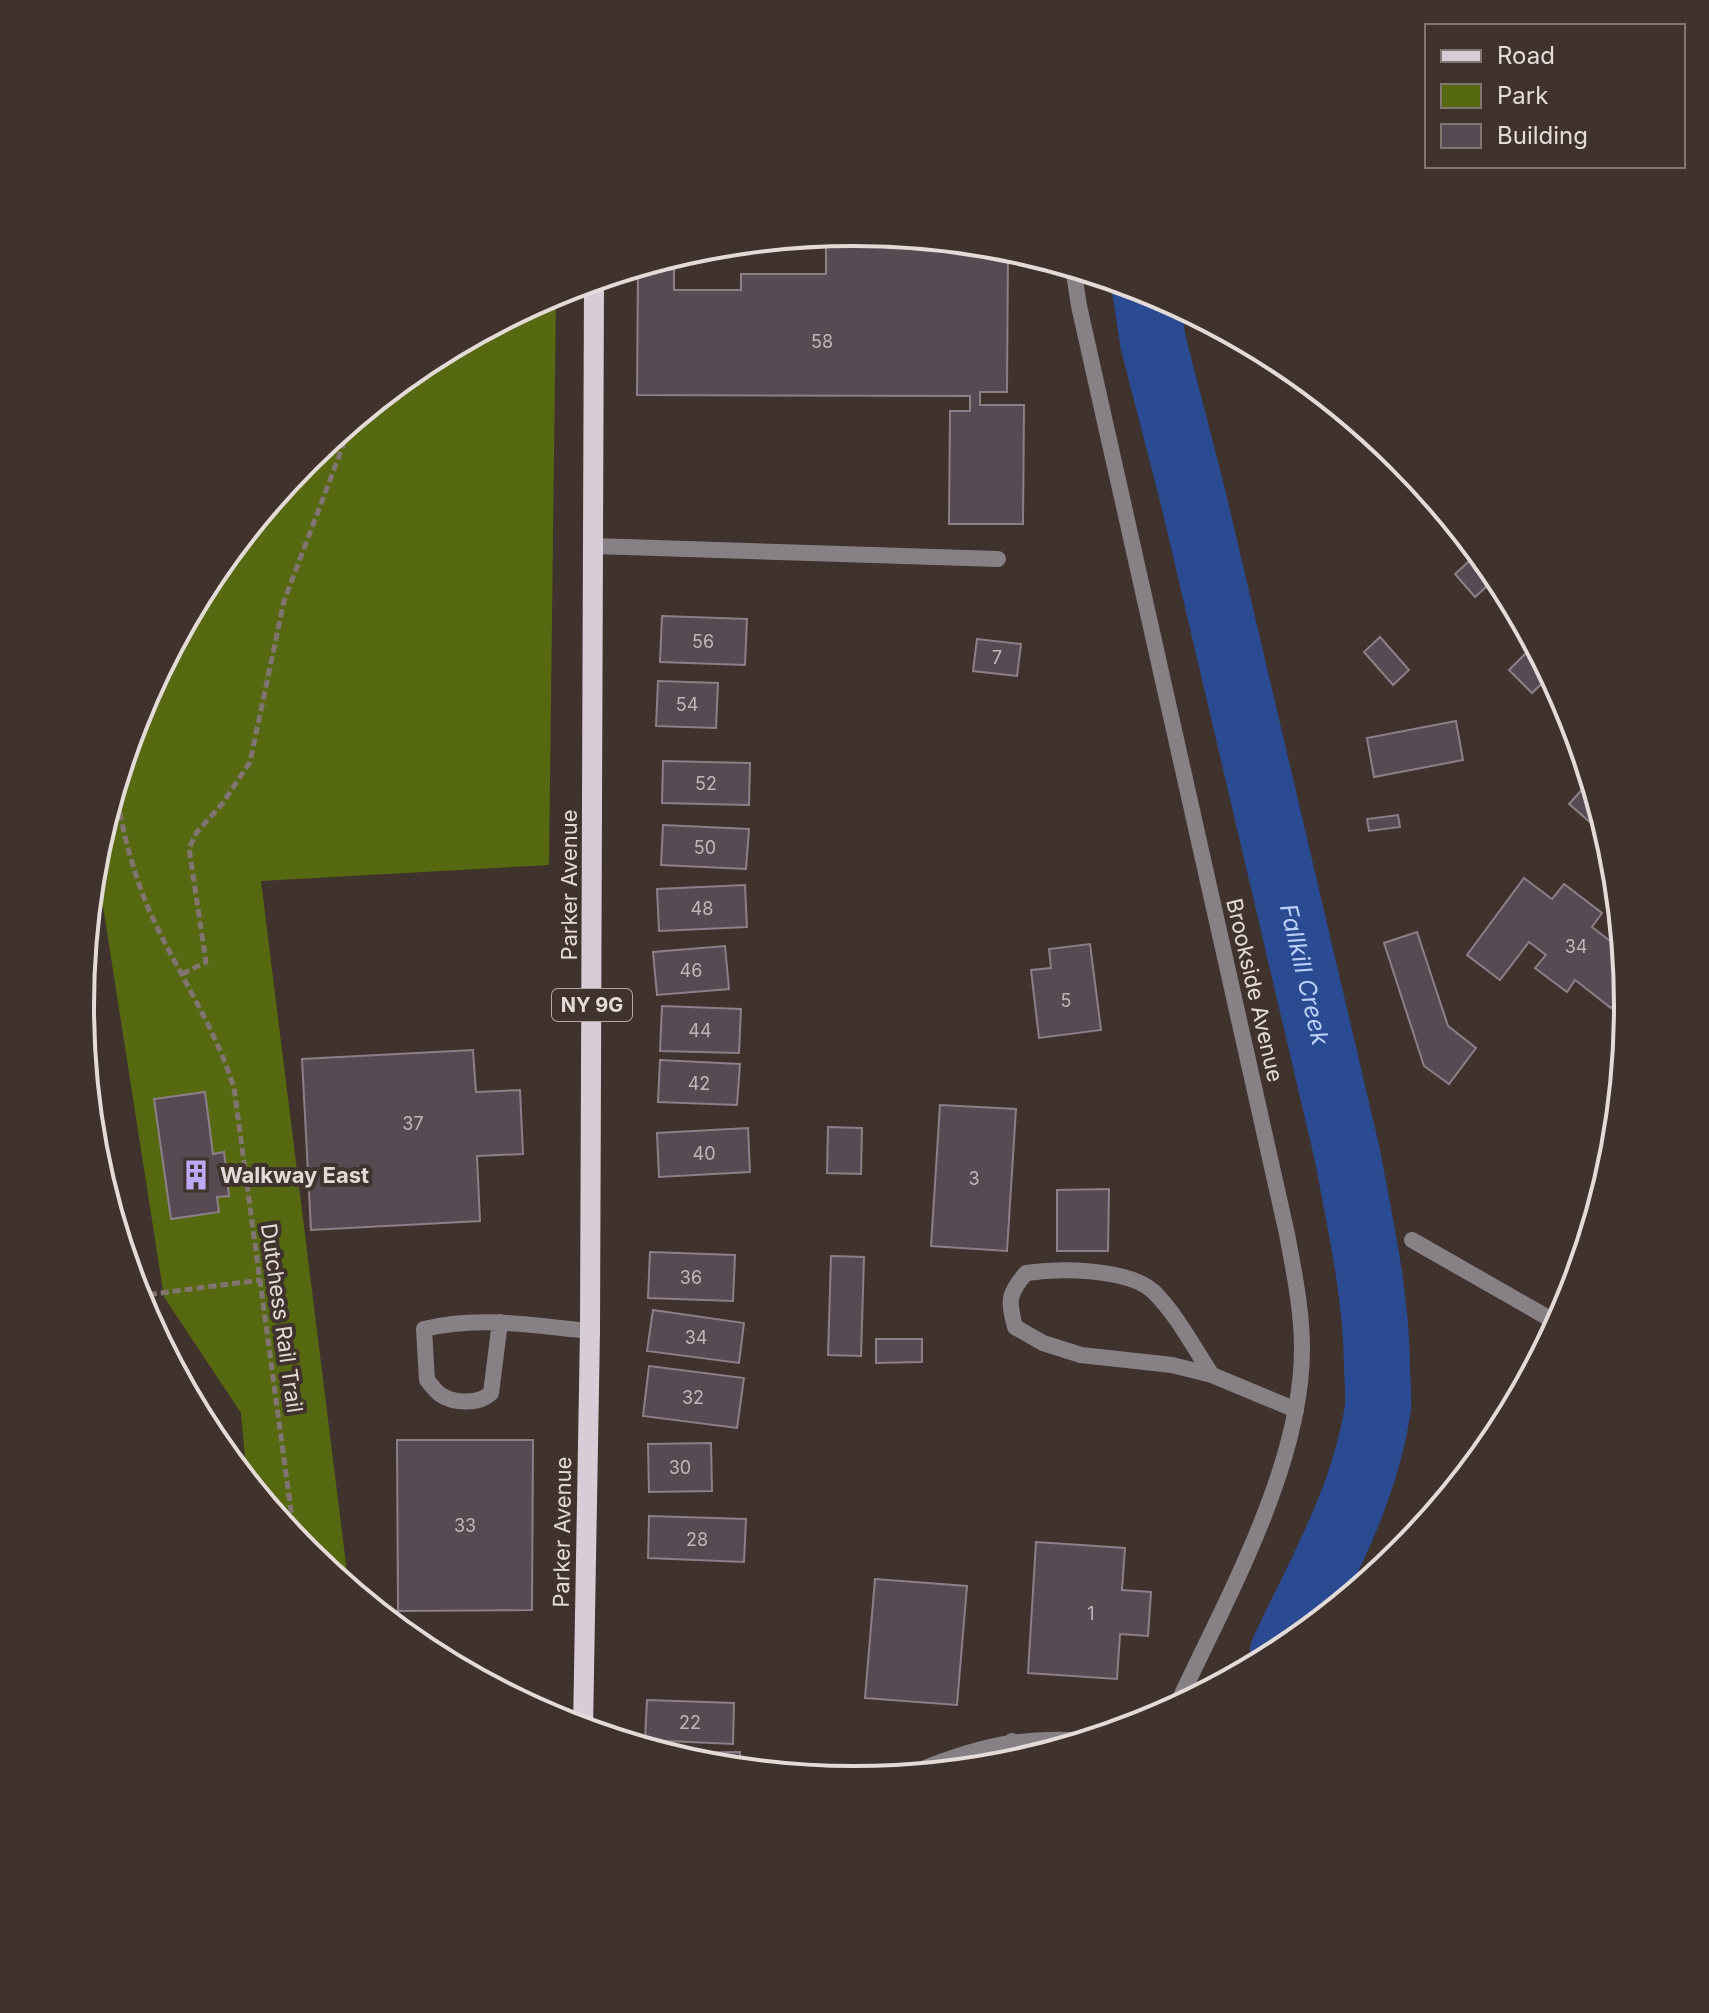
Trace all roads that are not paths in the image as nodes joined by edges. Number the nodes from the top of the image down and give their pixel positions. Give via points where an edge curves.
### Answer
1 (1075, 279) edge
2 (594, 292) edge
3 (594, 546) junction
4 (998, 559) dead end
5 (1412, 1240) dead end
6 (1548, 1318) edge
7 (500, 1322) junction
8 (590, 1331) junction
9 (1212, 1375) junction
10 (1296, 1410) junction
11 (1182, 1693) edge
12 (583, 1717) edge
13 (1058, 1739) edge
14 (1012, 1741) junction
15 (1010, 1750) edge
16 (942, 1761) edge

1 - 10 street, Brookside Avenue via 1287,1234 1302,1350
2 - 3 main road, Parker Avenue / NY 9G
3 - 4 street
3 - 8 main road, Parker Avenue / NY 9G
5 - 6 street
7 - 7 street via 424,1329 427,1380 442,1396 475,1401 491,1393
7 - 8 street
8 - 12 main road, Parker Avenue / NY 9G
9 - 9 street via 1081,1355 1043,1343 1015,1327 1009,1305 1013,1288 1026,1273 1056,1268 1131,1279 1153,1291
9 - 10 street
10 - 11 street, Brookside Avenue via 1258,1529
13 - 14 street
14 - 15 street
14 - 16 street

